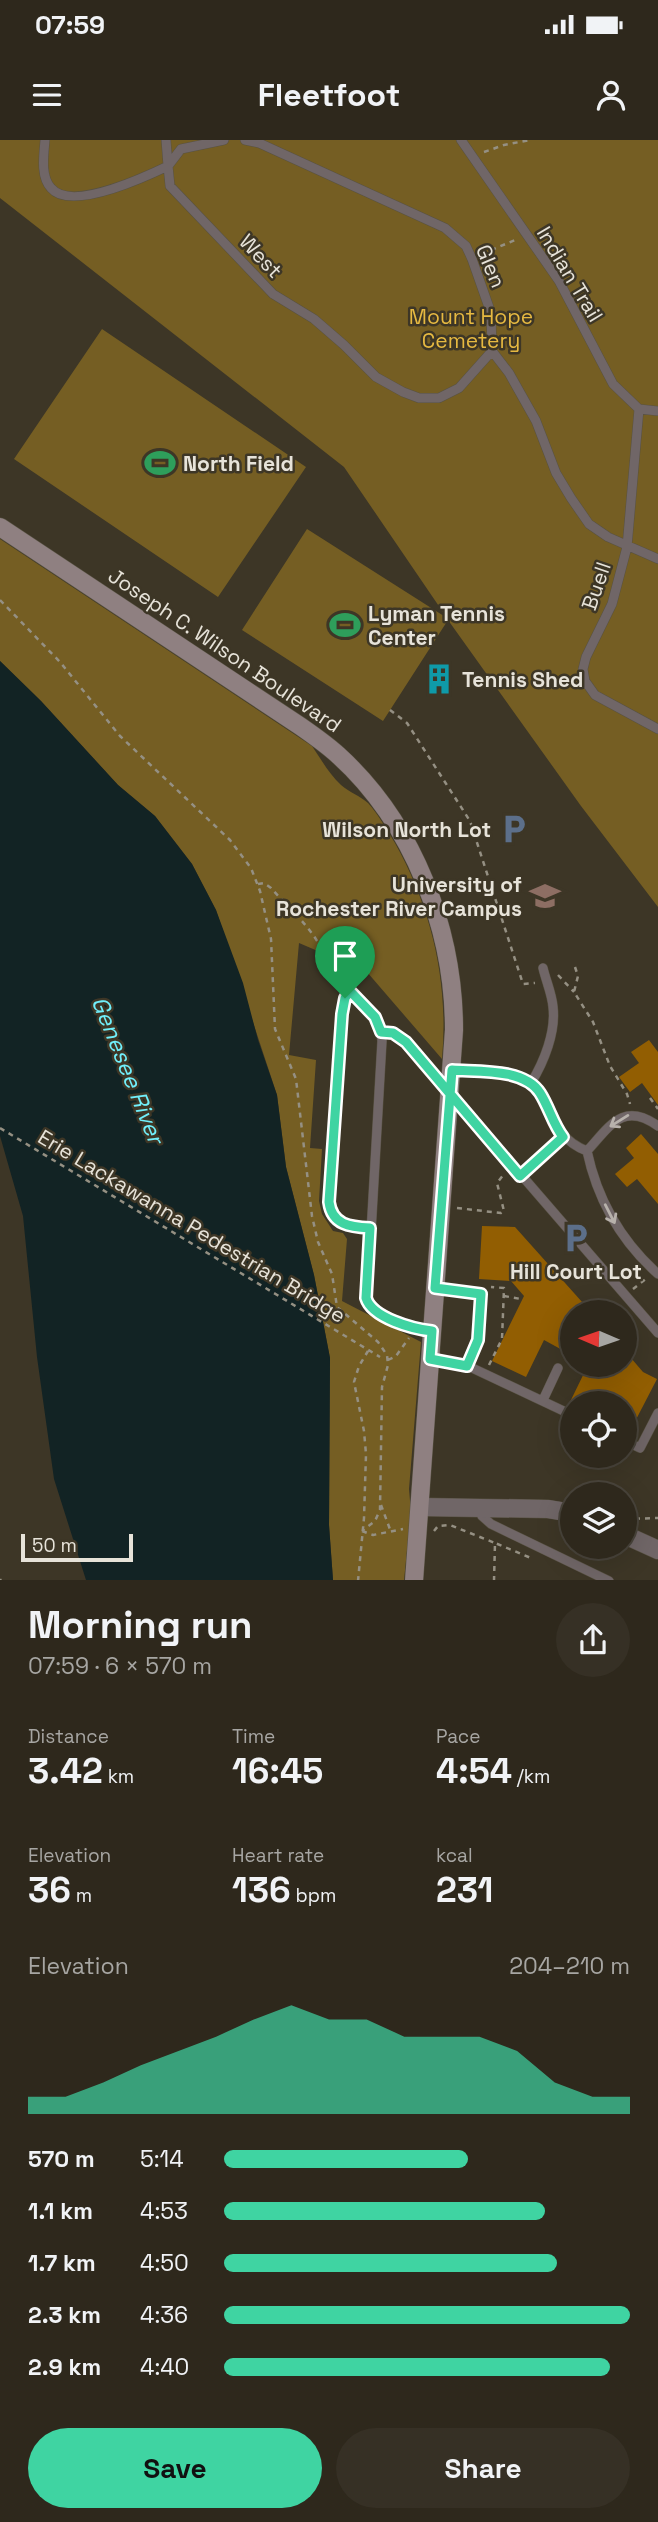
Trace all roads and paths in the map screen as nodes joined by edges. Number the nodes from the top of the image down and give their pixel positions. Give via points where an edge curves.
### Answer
1 (45, 140) edge
2 (166, 140) edge
3 (224, 140) edge
4 (245, 140) edge
5 (461, 140) edge
6 (530, 140) edge
7 (471, 156) junction
8 (168, 166) junction
9 (527, 234) junction
10 (472, 259) junction
11 (492, 351) junction
12 (639, 410) junction
13 (658, 411) edge
14 (0, 527) edge
15 (627, 547) junction
16 (658, 559) edge
17 (0, 600) edge
18 (390, 710) dead end
19 (658, 729) edge
20 (258, 884) junction
21 (575, 967) dead end
22 (543, 968) dead end
23 (328, 978) dead end
24 (546, 979) junction
25 (575, 992) junction
26 (381, 1032) junction
27 (452, 1070) junction
28 (531, 1083) junction
29 (650, 1098) dead end
30 (658, 1109) edge
31 (631, 1115) junction
32 (658, 1126) edge
33 (0, 1128) edge
34 (563, 1137) junction
35 (587, 1150) junction
36 (513, 1167) junction
37 (520, 1176) junction
38 (457, 1208) dead end
39 (370, 1228) junction
40 (658, 1274) edge
41 (491, 1287) dead end
42 (435, 1288) junction
43 (504, 1296) junction
44 (521, 1299) dead end
45 (432, 1331) junction
46 (658, 1333) edge
47 (368, 1350) junction
48 (380, 1357) dead end
49 (430, 1359) junction
50 (467, 1366) junction
51 (558, 1368) dead end
52 (484, 1374) junction
53 (543, 1401) junction
54 (560, 1409) edge
55 (658, 1413) edge
56 (637, 1447) edge
57 (381, 1504) junction
58 (421, 1507) junction
59 (481, 1509) junction
60 (560, 1511) edge
61 (658, 1518) edge
62 (637, 1524) edge
63 (409, 1528) dead end
64 (362, 1531) junction
65 (429, 1531) dead end
66 (391, 1532) junction
67 (637, 1535) edge
68 (495, 1543) junction
69 (658, 1550) edge
70 (536, 1560) dead end
71 (358, 1580) edge
72 (414, 1580) edge
73 (494, 1580) edge
74 (609, 1580) edge

1 - 8 lane via 44,169 50,187 64,196 135,181
2 - 8 lane, West
3 - 8 lane via 181,149
4 - 10 lane, Glen via 444,228 466,246
5 - 7 lane, Indian Trail
6 - 7 path
7 - 9 lane, Indian Trail
8 - 11 lane, West via 170,186 273,294 314,319 376,377 419,398 439,398 459,388
9 - 10 path
9 - 12 lane, Indian Trail via 559,281 613,384
10 - 11 lane, Glen via 491,313
11 - 15 lane via 536,421 556,474 571,498 589,524
12 - 13 lane
12 - 15 lane, Buell
14 - 27 street, Joseph C. Wilson Boulevard via 300,726 339,756 371,792 400,832 436,911 452,979
15 - 16 lane
15 - 19 lane, Buell via 611,604 586,657 584,681 595,695
17 - 20 path via 60,662 120,736 230,840
18 - 24 path via 407,723 470,821 523,984
20 - 23 path via 271,888 313,936 327,959
20 - 57 path via 271,939 275,1029 298,1087 316,1233 332,1274 337,1307 387,1355 382,1387
21 - 25 path
22 - 24 lane
24 - 25 path via 559,975
24 - 28 lane via 553,1021
25 - 31 path via 627,1094
26 - 36 lane, bridge via 397,1035 417,1055
26 - 39 lane
26 - 39 lane via 375,1017 350,991 342,1014 329,1202 340,1223
27 - 28 lane via 507,1075
27 - 42 street, Joseph C. Wilson Boulevard
28 - 34 lane
29 - 30 path
31 - 32 lane
31 -> 35 lane via 615,1122
33 - 47 path, Erie Lackawanna Pedestrian Bridge
34 - 35 lane
34 - 37 lane
35 -> 40 lane via 596,1186 610,1215
36 - 37 lane
36 - 38 path via 497,1183 501,1213
37 - 46 lane
39 - 45 lane via 367,1302 397,1323
41 - 43 path via 504,1288
42 - 45 street, Joseph C. Wilson Boulevard
42 - 50 lane via 481,1294 478,1340
43 - 44 path
43 - 52 path via 502,1339
45 - 49 street, Joseph C. Wilson Boulevard
47 - 48 path, Erie Lackawanna Pedestrian Bridge
47 - 64 path via 354,1382 365,1442
49 - 50 lane
49 - 58 street, Joseph C. Wilson Boulevard
50 - 52 lane
51 - 53 lane
52 - 53 lane
53 - 54 lane
55 - 56 lane
57 - 64 path via 375,1521
57 - 66 path
58 - 59 street
58 - 72 street, Joseph C. Wilson Boulevard
59 - 60 street
59 - 74 lane via 491,1524
61 - 62 path
63 - 66 path
64 - 66 path via 373,1535
64 - 71 path
65 - 68 path via 432,1534 438,1526 450,1525
67 - 69 street
68 - 70 path
68 - 73 path

